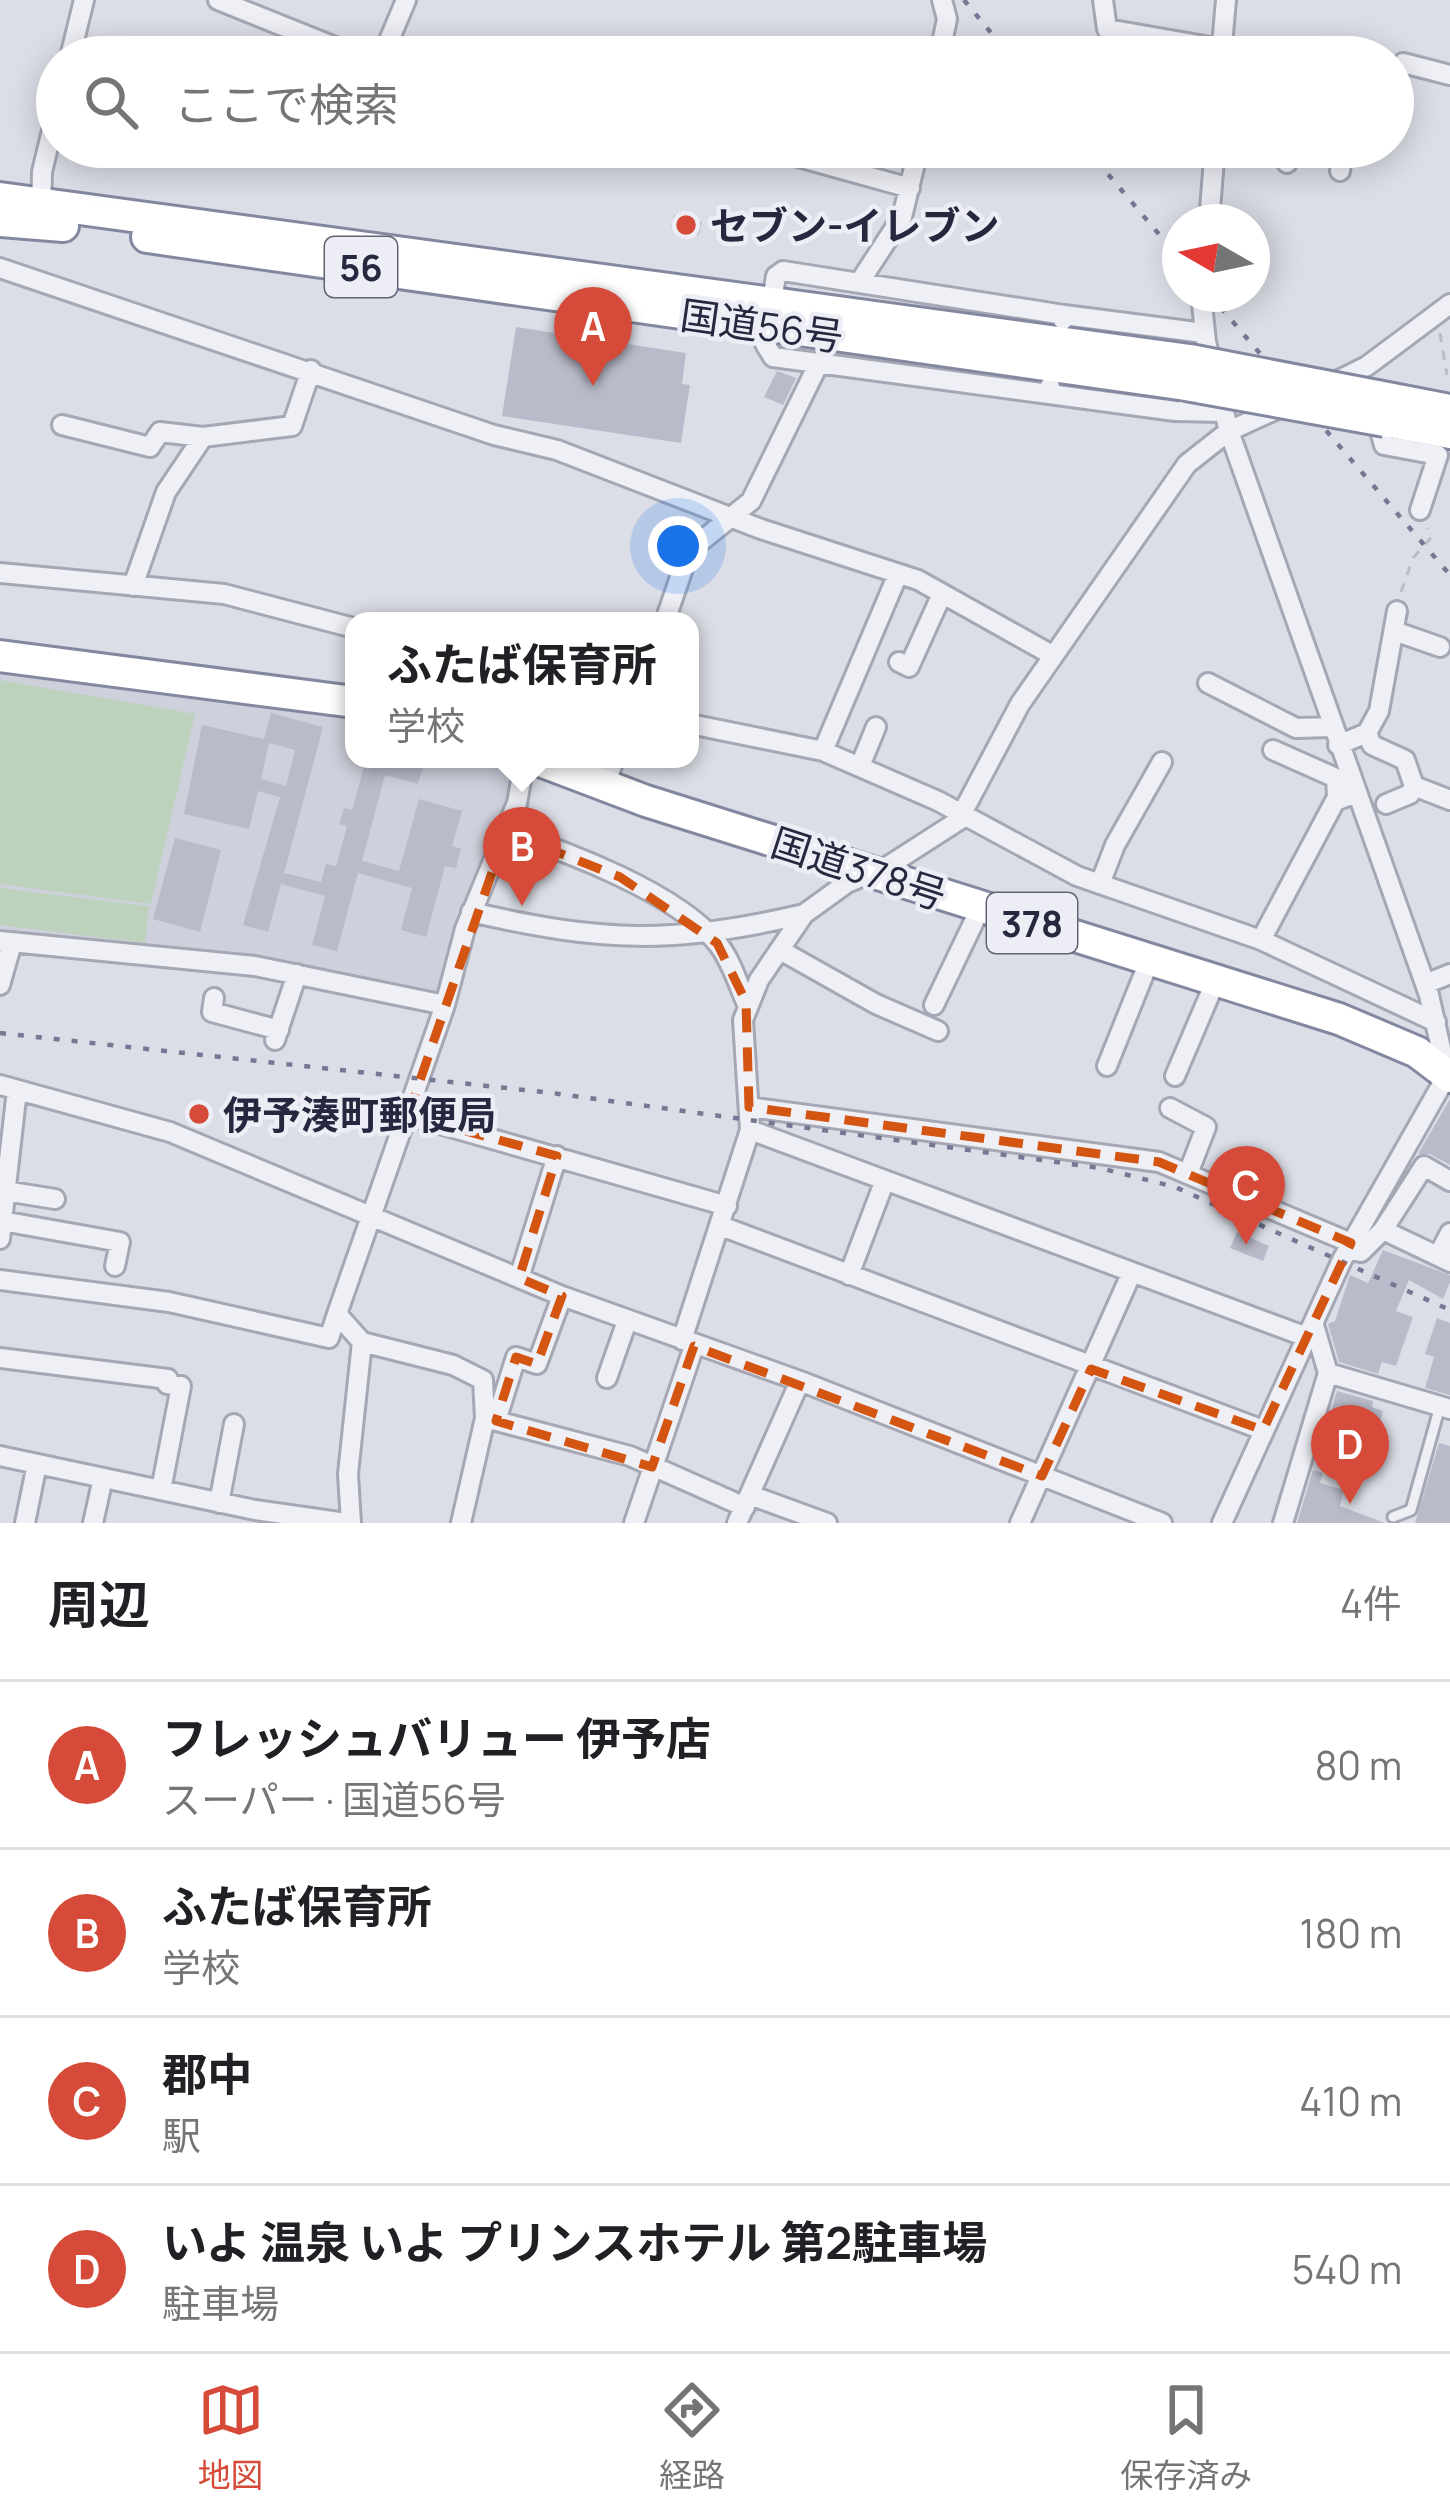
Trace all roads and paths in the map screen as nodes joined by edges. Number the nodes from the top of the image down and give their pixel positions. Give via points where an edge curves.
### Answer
1 (84, 0) edge
2 (218, 0) edge
3 (406, 0) edge
4 (942, 0) edge
5 (1103, 0) edge
6 (1226, 0) edge
7 (75, 36) edge
8 (308, 36) edge
9 (391, 36) edge
10 (943, 36) edge
11 (1144, 36) edge
12 (1223, 36) edge
13 (1414, 66) edge
14 (1450, 75) edge
15 (43, 168) edge
16 (837, 168) edge
17 (914, 168) edge
18 (1213, 168) edge
19 (1340, 168) edge
20 (1340, 171) dead end
21 (910, 188) junction
22 (0, 197) edge
23 (1210, 204) edge
24 (41, 213) junction
25 (0, 220) edge
26 (0, 268) edge
27 (859, 283) junction
28 (1450, 304) edge
29 (1199, 312) edge
30 (769, 313) junction
31 (1431, 316) junction
32 (1193, 359) junction
33 (819, 363) junction
34 (311, 370) junction
35 (1448, 375) edge
36 (1374, 395) junction
37 (1450, 410) edge
38 (1226, 421) junction
39 (62, 425) dead end
40 (1450, 433) edge
41 (203, 437) junction
42 (1420, 510) joint
43 (732, 516) junction
44 (0, 573) edge
45 (898, 574) junction
46 (133, 586) junction
47 (942, 594) junction
48 (1397, 611) joint
49 (668, 612) edge
50 (345, 626) edge
51 (1394, 632) junction
52 (1440, 647) dead end
53 (1052, 655) junction
54 (0, 656) edge
55 (899, 662) dead end
56 (1208, 683) dead end
57 (345, 701) edge
58 (699, 726) edge
59 (876, 727) dead end
60 (1367, 734) junction
61 (1335, 736) junction
62 (1274, 750) dead end
63 (823, 751) junction
64 (1162, 762) dead end
65 (860, 766) junction
66 (523, 768) edge
67 (610, 772) edge
68 (1414, 786) junction
69 (1356, 793) junction
70 (1450, 800) edge
71 (1335, 802) junction
72 (1386, 804) dead end
73 (963, 814) junction
74 (506, 832) junction
75 (868, 872) junction
76 (1100, 884) junction
77 (981, 907) junction
78 (471, 912) junction
79 (804, 914) junction
80 (708, 935) junction
81 (1261, 940) junction
82 (6, 942) edge
83 (780, 950) junction
84 (1150, 959) junction
85 (297, 974) junction
86 (1450, 974) edge
87 (1216, 980) junction
88 (1425, 984) junction
89 (0, 985) edge
90 (214, 998) dead end
91 (746, 1002) junction
92 (445, 1005) junction
93 (934, 1005) dead end
94 (1436, 1022) junction
95 (938, 1031) dead end
96 (1107, 1066) dead end
97 (1449, 1073) edge
98 (1174, 1076) dead end
99 (8, 1088) edge
100 (749, 1107) junction
101 (1170, 1108) dead end
102 (409, 1115) junction
103 (750, 1130) junction
104 (557, 1156) junction
105 (1239, 1160) dead end
106 (1189, 1172) junction
107 (886, 1180) junction
108 (1450, 1180) edge
109 (5, 1191) junction
110 (1227, 1191) junction
111 (55, 1199) dead end
112 (727, 1206) junction
113 (371, 1216) junction
114 (721, 1226) junction
115 (1, 1230) edge
116 (1383, 1230) junction
117 (1450, 1233) edge
118 (1349, 1246) junction
119 (1444, 1259) edge
120 (115, 1266) dead end
121 (1132, 1271) junction
122 (849, 1275) junction
123 (519, 1278) junction
124 (0, 1280) edge
125 (562, 1296) junction
126 (337, 1314) junction
127 (627, 1321) junction
128 (1309, 1331) junction
129 (362, 1342) junction
130 (688, 1343) junction
131 (0, 1358) edge
132 (1091, 1369) junction
133 (1328, 1373) junction
134 (607, 1378) dead end
135 (800, 1381) junction
136 (1445, 1408) edge
137 (491, 1420) junction
138 (234, 1424) dead end
139 (1263, 1430) junction
140 (2, 1457) edge
141 (37, 1464) junction
142 (652, 1467) junction
143 (1042, 1476) junction
144 (103, 1478) junction
145 (0, 1479) edge
146 (160, 1490) junction
147 (219, 1503) junction
148 (744, 1508) edge
149 (1393, 1517) dead end
150 (1138, 1519) edge
151 (304, 1520) edge
152 (25, 1523) edge
153 (93, 1523) edge
154 (349, 1523) edge
155 (461, 1523) edge
156 (634, 1523) edge
157 (827, 1523) edge
158 (1020, 1523) edge
159 (1162, 1523) edge
160 (1222, 1523) edge
161 (1283, 1523) edge

1 - 7 street
2 - 8 street
3 - 9 street
4 - 10 street
5 - 11 street via 1107,28
6 - 12 street
13 - 14 street
15 - 24 street
16 - 21 street
17 - 21 street
18 - 23 street
19 - 20 street
21 - 27 street via 891,238
22 - 24 highway, 国道56号 / 56
24 - 25 highway, 国道56号 / 56
24 - 30 highway, 国道56号 / 56
26 - 34 street
27 - 30 street via 778,272
27 - 32 street via 1063,318
28 - 31 street
29 - 32 street
30 - 32 highway, 国道56号 / 56
30 - 33 street via 766,352
31 - 35 path
31 - 36 street
32 - 36 highway, 国道56号 / 56, bridge
32 - 38 street
33 - 38 street
33 - 43 street via 751,501
34 - 41 street via 292,426
34 - 43 street
36 - 37 highway, 国道56号 / 56
36 - 38 street
36 - 40 highway, 国道56号 / 56
36 - 42 street via 1384,445 1438,455
38 - 53 street
38 - 61 street
39 - 41 street via 150,447 160,432
41 - 46 street via 166,492
42 - 48 path via 1430,539 1406,573
43 - 45 street
43 - 49 street via 689,551
44 - 46 street
45 - 47 street
45 - 63 street
46 - 50 street via 224,594
47 - 53 street
47 - 55 street via 909,667
48 - 51 street
51 - 52 street
51 - 60 street via 1385,694
53 - 73 street
54 - 57 highway
56 - 61 street via 1296,728
58 - 63 street
59 - 65 street
60 - 61 street
60 - 68 street via 1372,745 1405,760
61 - 69 street
62 - 71 street via 1336,778
63 - 65 street
64 - 76 street
65 - 73 street
66 - 74 street
67 - 75 highway, 国道378号 / 378
68 - 70 street
68 - 72 street
69 - 71 street
69 - 88 street
71 - 81 street
73 - 75 street via 945,833
73 - 76 street
74 - 78 street
74 - 80 street via 620,877
75 - 77 highway, 国道378号 / 378
75 - 79 street
76 - 81 street
77 - 84 highway, 国道378号 / 378
77 - 93 street
78 - 80 street via 609,938
78 - 92 street
79 - 80 street
79 - 83 street
80 - 91 street
81 - 94 street
82 - 85 street
82 - 89 street
83 - 91 street
83 - 95 street
84 - 87 highway, 国道378号 / 378
84 - 96 street
85 - 90 street via 277,1035 212,1012
85 - 92 street
86 - 88 street
87 - 97 highway, 国道378号 / 378 via 1372,1032
87 - 98 street
88 - 94 street
91 - 100 street
92 - 102 street
94 - 97 street
97 - 118 street
99 - 109 street
99 - 113 street via 170,1132
100 - 103 street
100 - 106 street
101 - 106 street via 1206,1127
102 - 104 street
102 - 113 street
103 - 107 street
103 - 112 street
104 - 112 street
104 - 123 street
105 - 110 street
106 - 110 street
107 - 121 street
107 - 122 street
108 - 116 street via 1424,1166
109 - 111 street
109 - 115 street
110 - 118 street
112 - 114 street
113 - 123 street
113 - 126 street
114 - 122 street
114 - 130 street
115 - 120 street via 120,1242
116 - 118 street via 1361,1252
116 - 119 street
117 - 119 street
118 - 128 street
121 - 128 street
121 - 132 street
122 - 132 street
123 - 125 street
124 - 126 street via 169,1302 329,1338
125 - 127 street
125 - 137 street via 537,1364 516,1357
126 - 129 street
127 - 130 street
127 - 134 street
128 - 133 street
128 - 139 street
129 - 137 street via 476,1375
129 - 154 street
130 - 135 street
130 - 142 street
131 - 146 street via 181,1386
132 - 139 street
132 - 143 street
133 - 136 street
133 - 161 street
135 - 143 street
135 - 148 street
136 - 149 lane via 1411,1510
137 - 142 street
137 - 155 street
138 - 147 street
139 - 160 street
140 - 141 street
140 - 145 street
141 - 144 street
141 - 152 street
142 - 148 street
142 - 156 street
143 - 150 street
143 - 158 street
144 - 146 street
144 - 153 street
146 - 147 street
147 - 151 street
148 - 157 street
150 - 159 street
151 - 154 street

